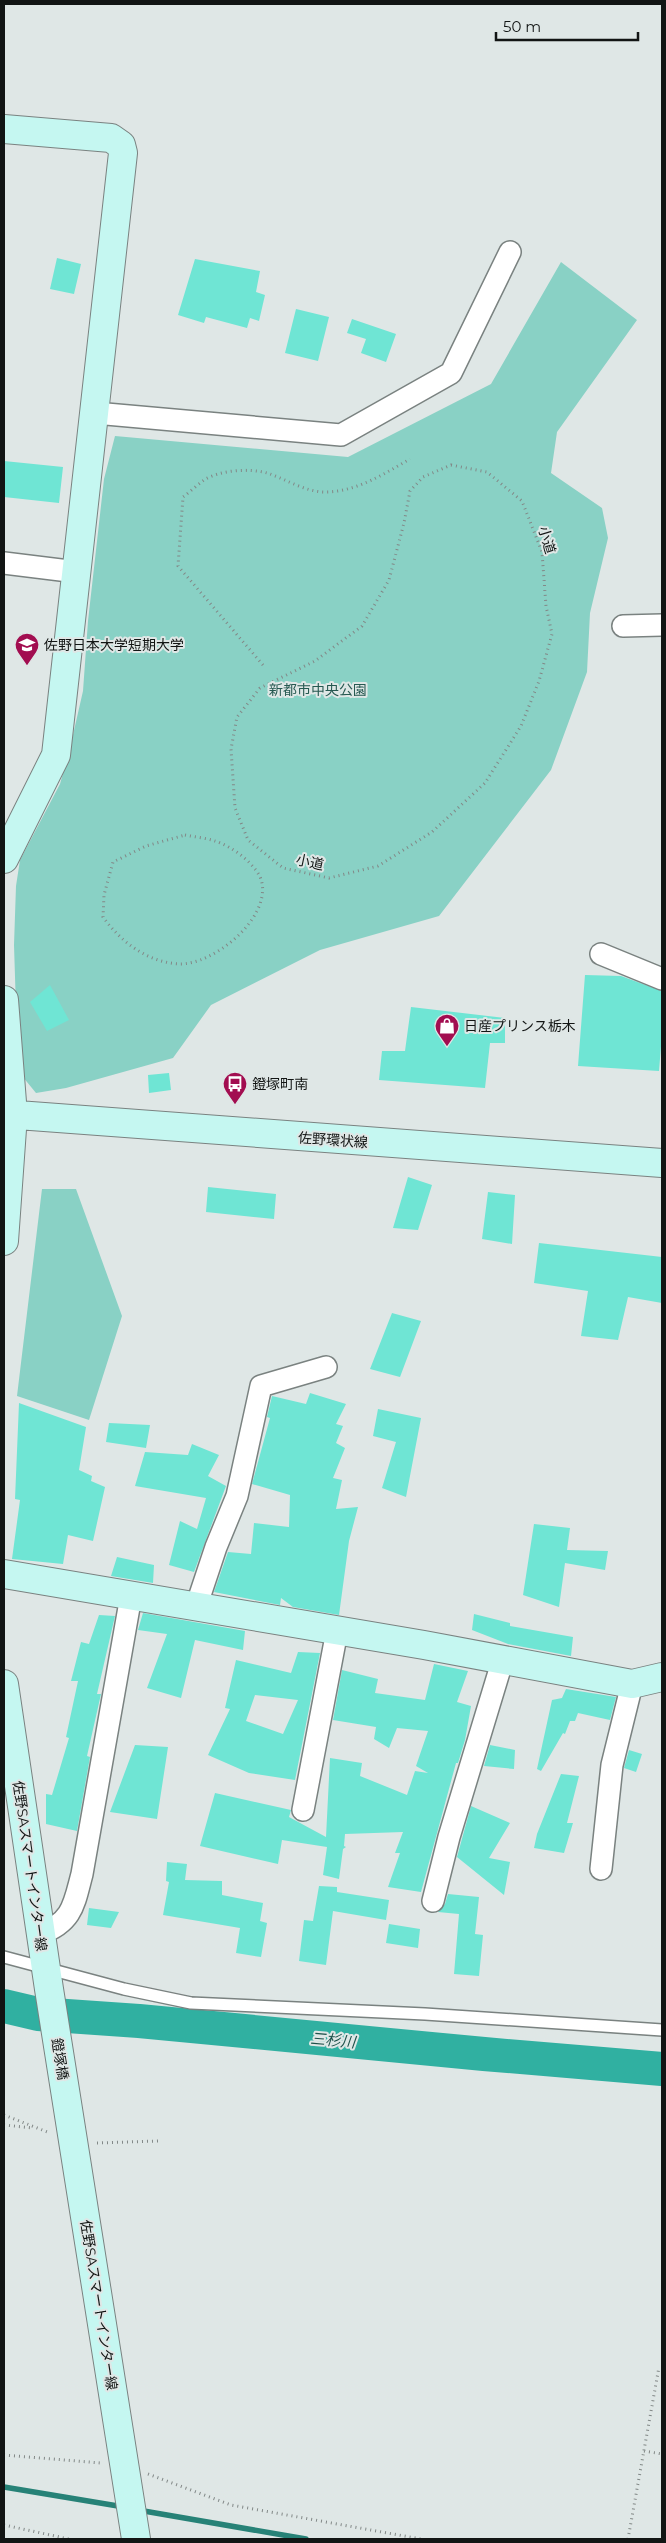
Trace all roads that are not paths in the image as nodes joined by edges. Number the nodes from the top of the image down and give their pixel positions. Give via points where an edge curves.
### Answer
1 (4, 129) edge
2 (510, 252) dead end
3 (95, 413) junction
4 (4, 564) edge
5 (77, 572) junction
6 (662, 625) edge
7 (624, 626) dead end
8 (4, 859) edge
9 (601, 954) dead end
10 (662, 979) edge
11 (4, 1000) edge
12 (9, 1114) edge
13 (662, 1163) edge
14 (6, 1189) edge
15 (4, 1241) edge
16 (326, 1367) dead end
17 (4, 1574) edge
18 (131, 1596) junction
19 (196, 1607) junction
20 (336, 1630) junction
21 (503, 1659) junction
22 (662, 1677) edge
23 (4, 1684) edge
24 (632, 1684) junction
25 (303, 1810) dead end
26 (601, 1869) dead end
27 (433, 1901) dead end
28 (40, 1934) junction
29 (4, 1957) edge
30 (47, 1978) junction
31 (662, 2030) edge
32 (70, 2128) joint
33 (136, 2539) edge

1 - 3 street via 101,136 111,138 121,146 122,165
2 - 3 street via 451,373 341,436
3 - 5 street
4 - 5 street
5 - 8 street via 56,755
6 - 7 street
9 - 10 street
11 - 12 street
12 - 13 street, 佐野環状線
12 - 14 street
14 - 15 street
16 - 19 street via 261,1386 237,1496
17 - 18 street
18 - 19 street
18 - 28 street via 82,1874 66,1919 54,1929
19 - 20 street
20 - 21 street
20 - 25 street
21 - 24 street
21 - 27 street
22 - 24 street
23 - 28 street, 佐野SAスマートインター線
24 - 26 street via 612,1765
28 - 30 street, 佐野SAスマートインター線
29 - 30 lane
30 - 31 lane via 191,2003
30 - 32 street, 鐙塚橋
32 - 33 street, 佐野SAスマートインター線

